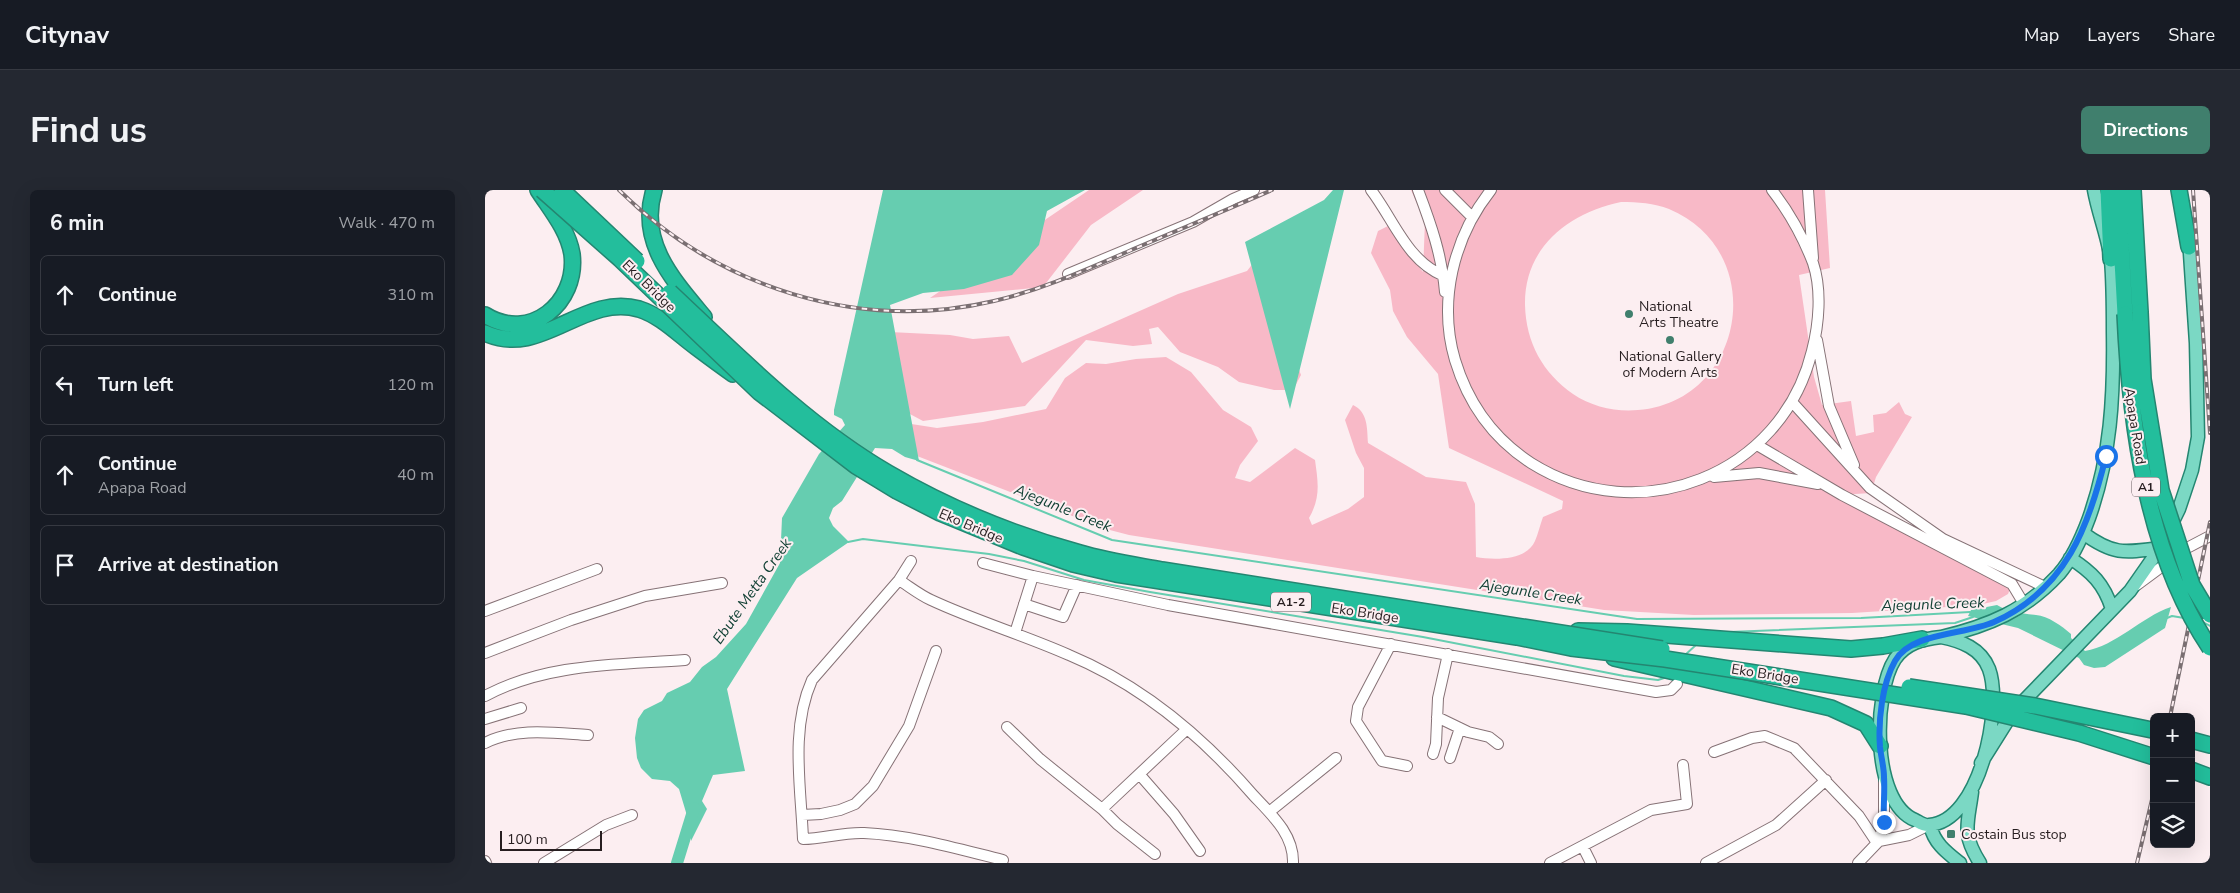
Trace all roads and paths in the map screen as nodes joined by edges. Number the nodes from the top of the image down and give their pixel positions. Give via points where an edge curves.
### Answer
1 (538, 190) edge
2 (542, 190) edge
3 (562, 190) edge
4 (654, 190) edge
5 (1254, 190) edge
6 (1371, 190) edge
7 (1418, 190) edge
8 (1445, 190) edge
9 (1491, 190) edge
10 (1772, 190) edge
11 (1809, 190) edge
12 (2094, 190) edge
13 (2108, 190) edge
14 (2118, 190) edge
15 (2133, 190) edge
16 (2179, 190) edge
17 (2186, 190) edge
18 (1472, 217) junction
19 (2189, 246) junction
20 (2111, 259) junction
21 (1813, 264) junction
22 (1068, 274) dead end
23 (1444, 276) junction
24 (1447, 309) junction
25 (2133, 313) junction
26 (485, 315) edge
27 (485, 333) edge
28 (1816, 334) junction
29 (739, 357) junction
30 (759, 392) junction
31 (1793, 403) junction
32 (1757, 445) junction
33 (1705, 478) junction
34 (1861, 479) junction
35 (1842, 495) junction
36 (2083, 532) junction
37 (2209, 537) edge
38 (2161, 548) junction
39 (2070, 558) junction
40 (1974, 560) junction
41 (911, 561) dead end
42 (983, 563) dead end
43 (597, 569) dead end
44 (1033, 576) junction
45 (899, 580) junction
46 (722, 583) dead end
47 (1077, 585) junction
48 (2045, 587) junction
49 (2130, 591) junction
50 (1024, 604) junction
51 (2019, 608) junction
52 (2112, 609) junction
53 (485, 611) edge
54 (2210, 615) edge
55 (1552, 631) junction
56 (1015, 633) junction
57 (1941, 637) junction
58 (1922, 639) junction
59 (1391, 644) junction
60 (1571, 648) junction
61 (2210, 648) edge
62 (936, 651) dead end
63 (485, 653) edge
64 (1448, 654) junction
65 (685, 660) dead end
66 (1677, 684) dead end
67 (485, 696) edge
68 (521, 708) dead end
69 (1437, 717) junction
70 (485, 719) edge
71 (1007, 727) dead end
72 (1460, 728) junction
73 (1187, 729) junction
74 (2150, 729) edge
75 (588, 734) dead end
76 (2195, 741) edge
77 (485, 743) edge
78 (1498, 744) dead end
79 (2210, 745) edge
80 (1880, 746) junction
81 (1714, 752) dead end
82 (1433, 754) dead end
83 (2150, 756) edge
84 (1336, 758) dead end
85 (1449, 758) dead end
86 (1981, 764) junction
87 (1683, 765) dead end
88 (1407, 766) dead end
89 (2195, 771) edge
90 (1140, 775) junction
91 (1884, 777) junction
92 (2210, 777) edge
93 (1826, 780) junction
94 (1972, 787) junction
95 (1101, 809) junction
96 (1269, 812) junction
97 (802, 814) junction
98 (632, 815) dead end
99 (1929, 825) junction
100 (1878, 842) junction
101 (1583, 846) junction
102 (1200, 851) dead end
103 (1155, 854) dead end
104 (1003, 860) dead end
105 (545, 863) edge
106 (1293, 863) edge
107 (1550, 863) edge
108 (1591, 863) edge
109 (1707, 863) edge
110 (1858, 863) edge
111 (1960, 863) edge
112 (1979, 863) edge

1 - 26 highway via 569,241 572,271 565,294 557,306 529,324
2 - 30 highway, Eko Bridge / A1-2, bridge via 620,259
3 - 29 highway, Eko Bridge / A1-2, bridge
4 - 29 highway, bridge via 650,226 659,256 679,287
5 - 22 street via 1193,222
6 - 23 street via 1411,252 1427,270
7 - 23 street via 1433,229
8 - 18 street
9 - 18 street
10 - 21 street via 1787,209
11 - 21 street
12 - 20 main road
13 - 20 highway
14 - 25 highway, Apapa Road / A1
15 - 25 highway, Apapa Road / A1
16 - 19 highway
17 - 19 main road
18 - 24 street via 1453,261
19 - 38 main road via 2198,437 2192,470 2179,509
20 - 36 main road via 2111,417 2103,471
21 - 28 street via 1818,307
23 - 24 street
24 - 33 street via 1450,344 1461,378 1479,413 1508,446 1527,460 1568,482 1602,491 1637,493 1663,490
25 - 54 highway, Apapa Road / A1, bridge via 2161,490 2192,585
25 - 61 highway, Apapa Road / A1, bridge via 2128,381 2134,432 2154,520 2188,610
27 - 30 highway, bridge via 503,339 531,338 596,310 637,309 662,320
28 - 31 street via 1808,368
28 - 34 street via 1829,406
29 - 55 highway, Eko Bridge / A1-2, bridge via 827,431 887,473 964,512 1046,543 1081,554 1162,570
30 - 60 highway, Eko Bridge / A1-2, bridge via 855,466 897,491 977,529 1073,564 1157,581
31 - 32 street
31 - 34 street
32 - 33 street via 1734,463
32 - 35 street
33 - 35 street via 1759,473 1776,475 1812,481
34 - 40 street via 1869,488
35 - 40 street
36 - 38 main road via 2105,548 2116,551
36 - 39 main road
37 - 38 street
37 - 49 street via 2187,548
38 - 49 main road
39 - 48 main road
39 - 52 main road via 2099,580
40 - 48 street
40 - 51 street via 2012,584
41 - 45 street
42 - 44 street
43 - 53 street
44 - 47 street
44 - 50 street
45 - 56 street via 930,600
45 - 97 street via 812,680 808,689 798,746
46 - 63 street via 645,596
47 - 50 street via 1063,616
47 - 59 street via 1168,605
48 - 51 main road
49 - 52 main road
50 - 56 street
51 - 57 main road via 1994,622
52 - 86 main road via 2013,712
55 - 58 highway, bridge via 1627,632 1851,649
55 - 74 highway, Eko Bridge / A1-2, bridge via 2035,706
56 - 73 street via 1094,667 1168,713
57 - 58 main road
57 - 86 main road via 1959,640 1972,647 1989,668 1992,718
58 - 80 main road via 1904,650 1888,676
59 - 64 street
59 - 88 street via 1358,707 1356,721 1377,757
60 - 80 highway, bridge via 1831,708 1866,724
60 - 83 highway, Eko Bridge / A1-2, bridge via 1665,659 1966,706 2079,733
62 - 97 street via 909,726 873,786 855,804 840,810
64 - 66 street via 1656,692 1671,690
64 - 69 street
65 - 67 street via 557,671 512,683
68 - 70 street
69 - 72 street
69 - 82 street
71 - 95 street
72 - 78 street via 1489,737
72 - 85 street
73 - 90 street
73 - 96 street via 1210,748
75 - 77 street via 530,733 504,736
76 - 79 highway
80 - 91 main road
81 - 93 street via 1765,736 1794,748
84 - 96 street
86 - 94 main road
87 - 101 street via 1687,804 1651,810
89 - 92 highway
90 - 95 street
90 - 102 street via 1174,814
91 - 99 main road via 1903,812 1910,819
91 - 100 street via 1884,822
93 - 100 street
93 - 109 street via 1776,825
94 - 99 main road via 1957,811 1946,820
94 - 112 main road via 1966,828 1970,846
95 - 103 street
96 - 106 street via 1286,834
97 - 104 street via 803,839 876,834 962,848
98 - 105 street via 606,825
99 - 100 street via 1909,835
99 - 111 main road via 1941,847
100 - 110 street
101 - 107 street
101 - 108 street

